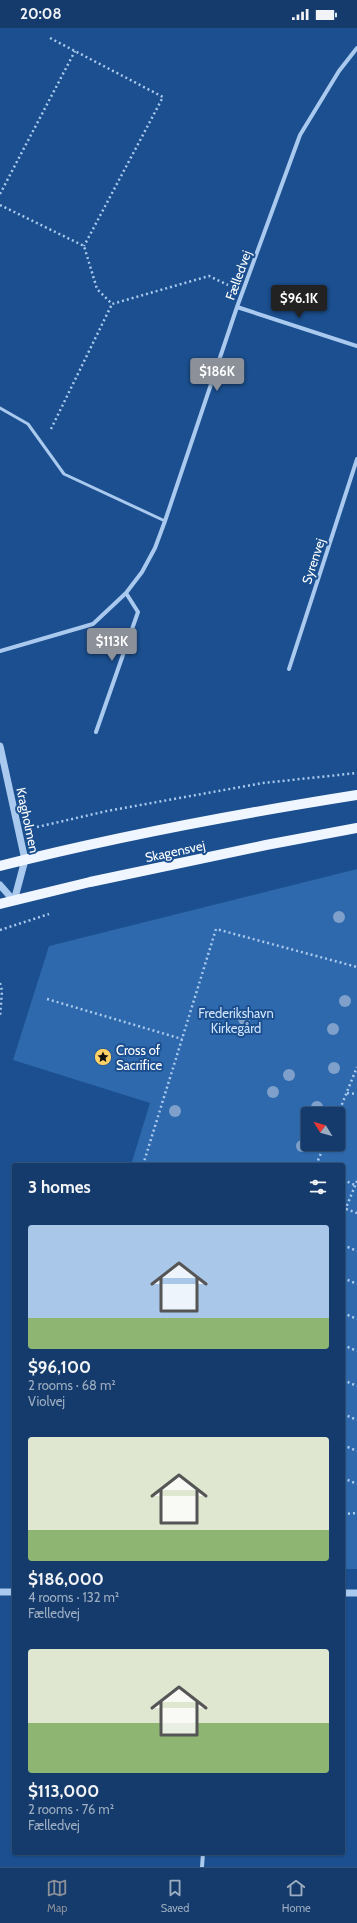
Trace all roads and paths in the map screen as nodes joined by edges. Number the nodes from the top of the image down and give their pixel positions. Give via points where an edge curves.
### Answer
1 (50, 38) dead end
2 (357, 48) edge
3 (75, 51) junction
4 (0, 194) edge
5 (0, 205) edge
6 (84, 246) junction
7 (242, 292) junction
8 (112, 304) junction
9 (237, 307) junction
10 (357, 346) edge
11 (0, 408) edge
12 (43, 445) junction
13 (357, 459) edge
14 (165, 521) junction
15 (126, 593) junction
16 (0, 651) edge
17 (288, 669) dead end
18 (96, 732) dead end
19 (0, 746) edge
20 (357, 773) edge
21 (357, 794) edge
22 (357, 828) edge
23 (19, 832) junction
24 (25, 860) junction
25 (0, 866) edge
26 (0, 885) edge
27 (14, 901) junction
28 (0, 904) edge
29 (357, 967) edge
30 (0, 983) edge
31 (47, 999) dead end
32 (0, 1017) edge
33 (182, 1039) junction
34 (357, 1067) edge
35 (346, 1093) junction
36 (357, 1094) edge
37 (341, 1107) edge
38 (322, 1151) edge
39 (144, 1163) edge
40 (317, 1163) edge
41 (345, 1181) edge
42 (357, 1181) edge
43 (355, 1185) junction
44 (346, 1209) joint
45 (357, 1213) edge
46 (345, 1246) edge
47 (357, 1251) edge
48 (345, 1279) edge
49 (357, 1284) edge
50 (345, 1314) edge
51 (357, 1319) edge
52 (345, 1346) edge
53 (357, 1351) edge
54 (345, 1381) edge
55 (357, 1386) edge
56 (345, 1415) edge
57 (357, 1420) edge
58 (345, 1446) edge
59 (357, 1451) edge
60 (345, 1479) edge
61 (357, 1484) edge
62 (357, 1513) edge
63 (345, 1514) edge
64 (0, 1592) edge
65 (12, 1592) edge
66 (345, 1593) edge
67 (357, 1593) edge
68 (202, 1855) edge
69 (202, 1867) edge

1 - 3 path
2 - 7 street, Fælledvej via 339,71 300,135
3 - 4 path
3 - 6 path via 163,97
5 - 6 path
6 - 8 path via 97,289
7 - 8 path via 209,276
7 - 9 street, Fælledvej
8 - 12 path
9 - 10 street
9 - 14 street, Fælledvej
11 - 12 lane via 28,424
12 - 14 lane via 64,474
13 - 17 street, Syrenvej
14 - 15 street, Fælledvej via 152,554
15 - 16 street, Fælledvej via 93,624
15 - 18 street via 138,612
19 - 23 street, Kragholmen
20 - 23 path via 240,787 107,810
21 - 24 main road, Skagensvej via 110,840
22 - 27 main road, Skagensvej via 129,874
23 - 24 street, Kragholmen
24 - 25 main road, Skagensvej
24 - 27 street, Kragholmen
26 - 27 street
27 - 28 main road, Skagensvej
29 - 33 path via 216,930
30 - 32 path
31 - 33 path
33 - 39 path
34 - 35 path
35 - 36 path
35 - 37 path
38 - 40 path
41 - 43 path
42 - 43 path
43 - 44 path
44 - 45 path
46 - 47 path
48 - 49 path
50 - 51 path
52 - 53 path
54 - 55 path
56 - 57 path
58 - 59 path
60 - 61 path
62 - 63 path
64 - 65 street
66 - 67 street
68 - 69 street

